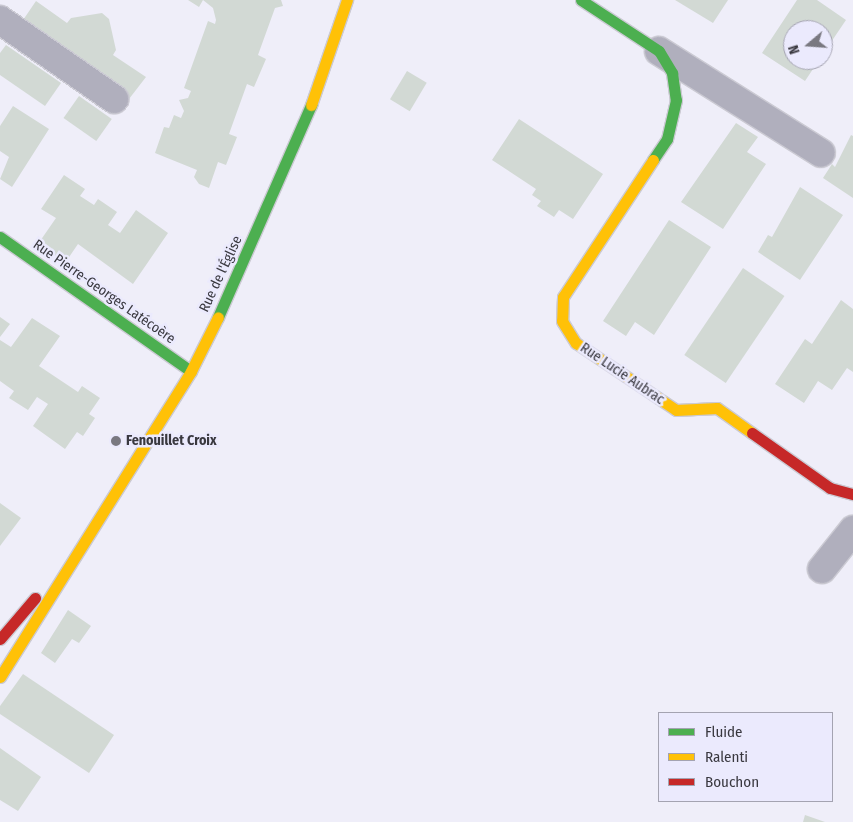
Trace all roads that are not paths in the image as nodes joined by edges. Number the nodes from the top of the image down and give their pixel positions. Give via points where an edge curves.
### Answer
1 (347, 0) edge
2 (581, 0) edge
3 (0, 20) edge
4 (658, 51) junction
5 (114, 99) dead end
6 (821, 153) dead end
7 (0, 237) edge
8 (191, 370) junction
9 (853, 494) edge
10 (853, 530) edge
11 (84, 542) junction
12 (822, 569) dead end
13 (8, 634) edge
14 (0, 677) edge

1 - 8 street, Rue de l'Église via 314,98 241,270
2 - 4 street, Rue Lucie Aubrac
3 - 5 street
4 - 6 street, Rue Lucie Aubrac
4 - 9 street, Rue Lucie Aubrac via 672,73 676,100 667,140 563,297 562,321 576,343 676,410 717,408 830,488
7 - 8 street, Rue Pierre-Georges Latécoère
8 - 11 street, Rue de l'Église
10 - 12 street
11 - 13 street, Rue de l'Église
11 - 13 street, Rue de l'Église
13 - 14 street, Rue de l'Église

